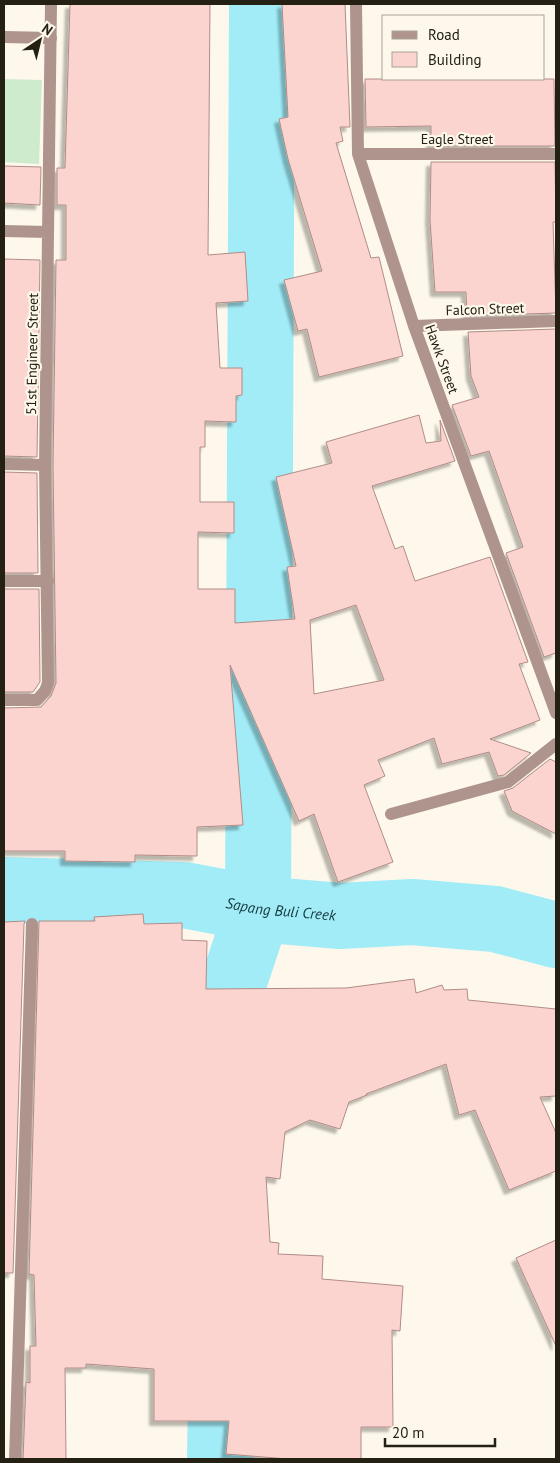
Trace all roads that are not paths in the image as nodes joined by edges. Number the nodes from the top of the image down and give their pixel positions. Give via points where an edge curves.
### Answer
1 (51, 4) edge
2 (356, 4) edge
3 (4, 38) edge
4 (51, 38) junction
5 (358, 154) junction
6 (556, 154) edge
7 (4, 232) edge
8 (48, 232) junction
9 (556, 321) edge
10 (414, 326) junction
11 (4, 464) edge
12 (45, 465) junction
13 (4, 581) edge
14 (48, 581) junction
15 (4, 700) edge
16 (556, 713) edge
17 (556, 744) edge
18 (391, 814) dead end
19 (32, 924) dead end
20 (15, 1459) edge

1 - 4 street, 51st Engineer Street
2 - 5 street, Hawk Street
3 - 4 street
4 - 8 street, 51st Engineer Street
5 - 6 street, Eagle Street
5 - 10 street, Hawk Street
7 - 8 street
8 - 12 street, 51st Engineer Street
9 - 10 street, Falcon Street
10 - 16 street, Hawk Street
11 - 12 street
12 - 14 street, 51st Engineer Street
13 - 14 street
14 - 15 street, 51st Engineer Street via 48,683 37,700
17 - 18 street via 508,782
19 - 20 street

